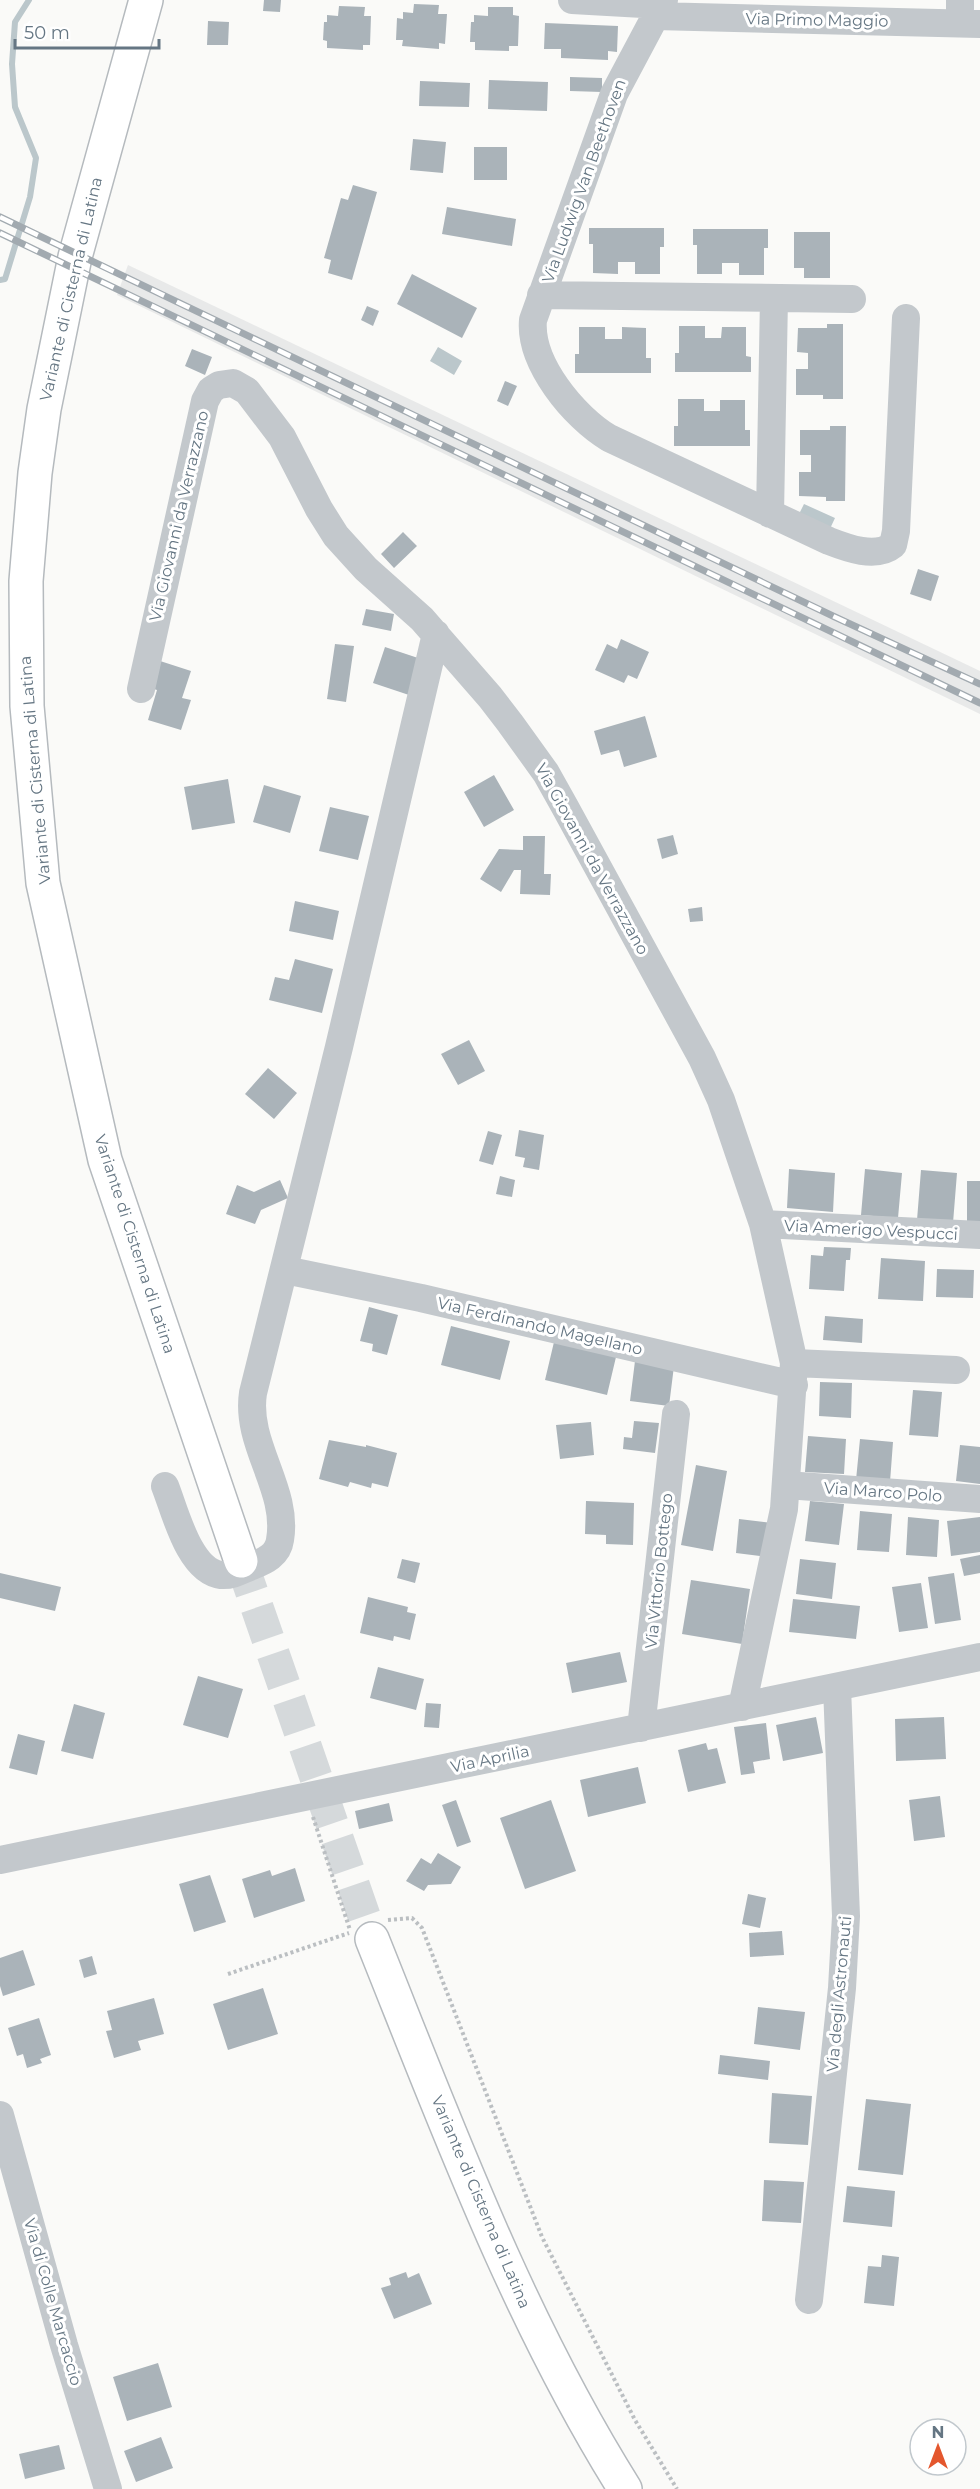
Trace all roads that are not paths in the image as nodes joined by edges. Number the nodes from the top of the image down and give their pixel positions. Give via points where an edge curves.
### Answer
1 (146, 0) edge
2 (573, 0) edge
3 (712, 0) edge
4 (660, 7) edge
5 (970, 10) edge
6 (541, 295) junction
7 (774, 298) junction
8 (852, 299) dead end
9 (906, 318) dead end
10 (770, 514) junction
11 (436, 634) junction
12 (141, 688) dead end
13 (763, 1224) junction
14 (980, 1235) edge
15 (285, 1269) junction
16 (956, 1370) dead end
17 (794, 1374) junction
18 (676, 1414) dead end
19 (786, 1485) junction
20 (165, 1486) dead end
21 (980, 1499) edge
22 (241, 1561) tunnel mouth
23 (980, 1657) edge
24 (837, 1687) junction
25 (742, 1707) junction
26 (641, 1728) junction
27 (0, 1860) edge
28 (365, 1931) tunnel mouth
29 (0, 2115) edge
30 (809, 2300) dead end
31 (108, 2489) edge
32 (625, 2489) edge

1 - 22 main road, Variante di Cisterna di Latina via 75,257 44,409 26,581 28,715 43,883 105,1160
2 - 4 street, Via Primo Maggio
3 - 5 street, Via Primo Maggio via 741,6
4 - 5 street, Via Primo Maggio
4 - 6 street, Via Ludwig Van Beethoven via 614,94
6 - 7 street
6 - 10 street, Via Ludwig Van Beethoven via 533,320 535,349 573,410 609,438
7 - 8 street
7 - 10 street
9 - 10 street via 896,531 892,545 878,552 845,547
11 - 12 street, Via Giovanni da Verrazzano via 336,536 282,437 247,392 237,384 223,384 211,390 205,401
11 - 13 street, Via Giovanni da Verrazzano via 500,710 546,773 565,807 710,1075 731,1125
11 - 15 street
13 - 14 street, Via Amerigo Vespucci
13 - 17 street, Via Giovanni da Verrazzano
15 - 17 street, Via Ferdinando Magellano
15 - 20 street via 252,1398 255,1436 280,1514 277,1549 268,1558 237,1572 212,1573 190,1548
16 - 17 street, Via Ferdinando Magellano
17 - 19 street, Via Giovanni da Verrazzano
18 - 26 street, Via Vittorio Bottego
19 - 21 street, Via Marco Polo
19 - 25 street, Via Giovanni da Verrazzano
23 - 24 street, Via Aprilia
24 - 25 street, Via Aprilia
24 - 30 street, Via degli Astronauti via 846,1916
25 - 26 street, Via Aprilia
26 - 27 street, Via Aprilia
28 - 32 main road, Variante di Cisterna di Latina via 511,2279 574,2402
29 - 31 street, Via di Colle Marcaccio

